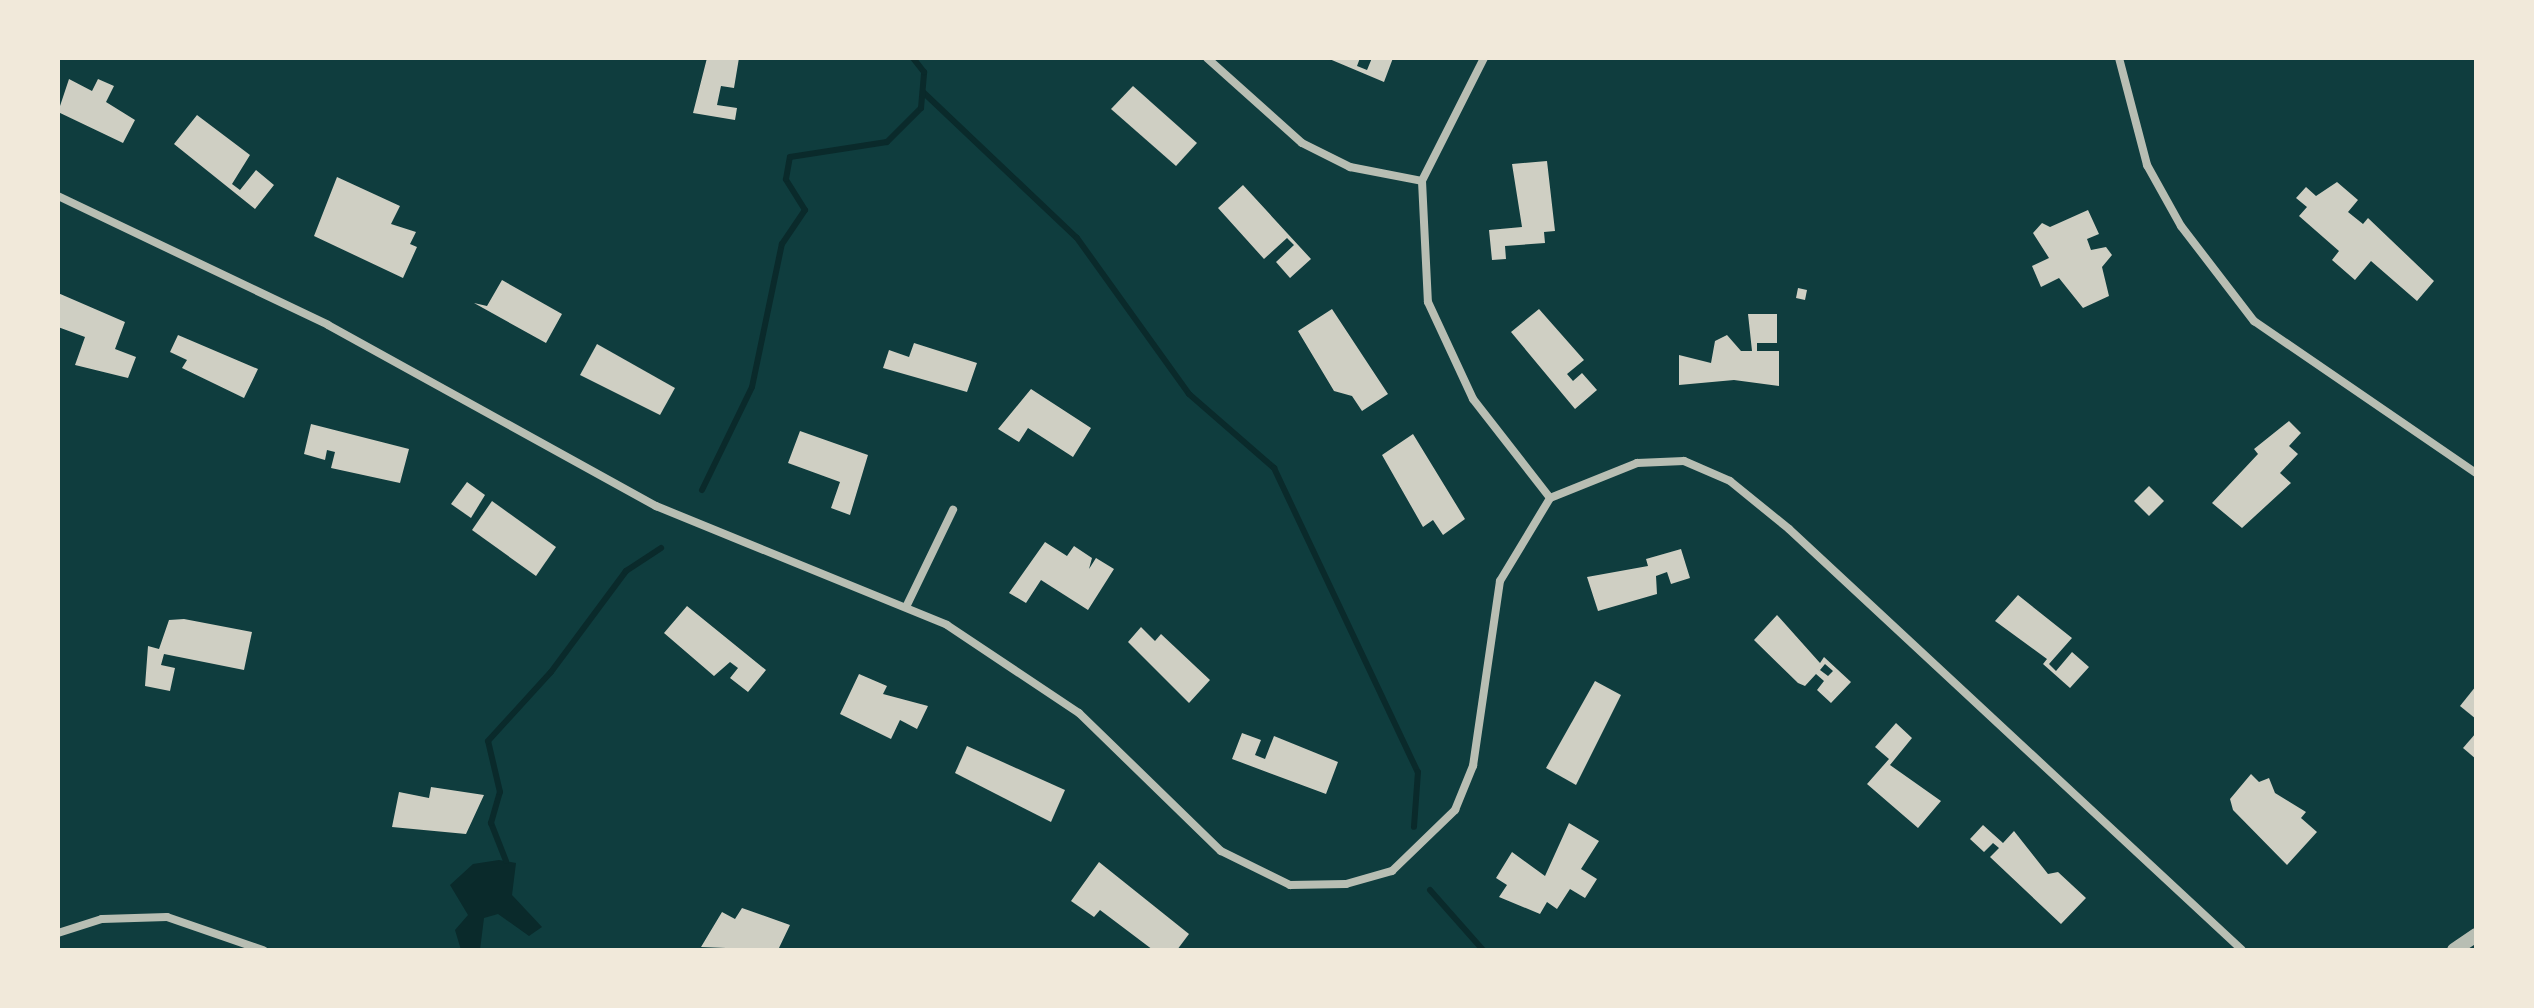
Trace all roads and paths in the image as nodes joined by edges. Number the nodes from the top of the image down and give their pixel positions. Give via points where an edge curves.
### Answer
1 (1207, 58) edge
2 (1484, 58) edge
3 (2119, 58) edge
4 (1422, 181) junction
5 (58, 196) edge
6 (2476, 473) edge
7 (1550, 498) junction
8 (953, 510) dead end
9 (907, 605) junction
10 (58, 933) edge
11 (2476, 935) edge
12 (263, 950) edge
13 (2242, 950) edge
14 (2454, 950) edge

1 - 4 street via 1302,143 1350,167
2 - 4 street
3 - 6 street via 2147,165 2181,226 2254,321
4 - 7 street via 1428,302 1445,346 1473,399
5 - 9 street via 328,325 656,506
7 - 9 street via 1500,581 1473,766 1455,810 1404,863 1346,884 1290,885 1246,867 1035,679
7 - 13 street via 1607,472 1662,459 1730,481
8 - 9 street
10 - 12 street via 102,919 167,917
11 - 14 street

